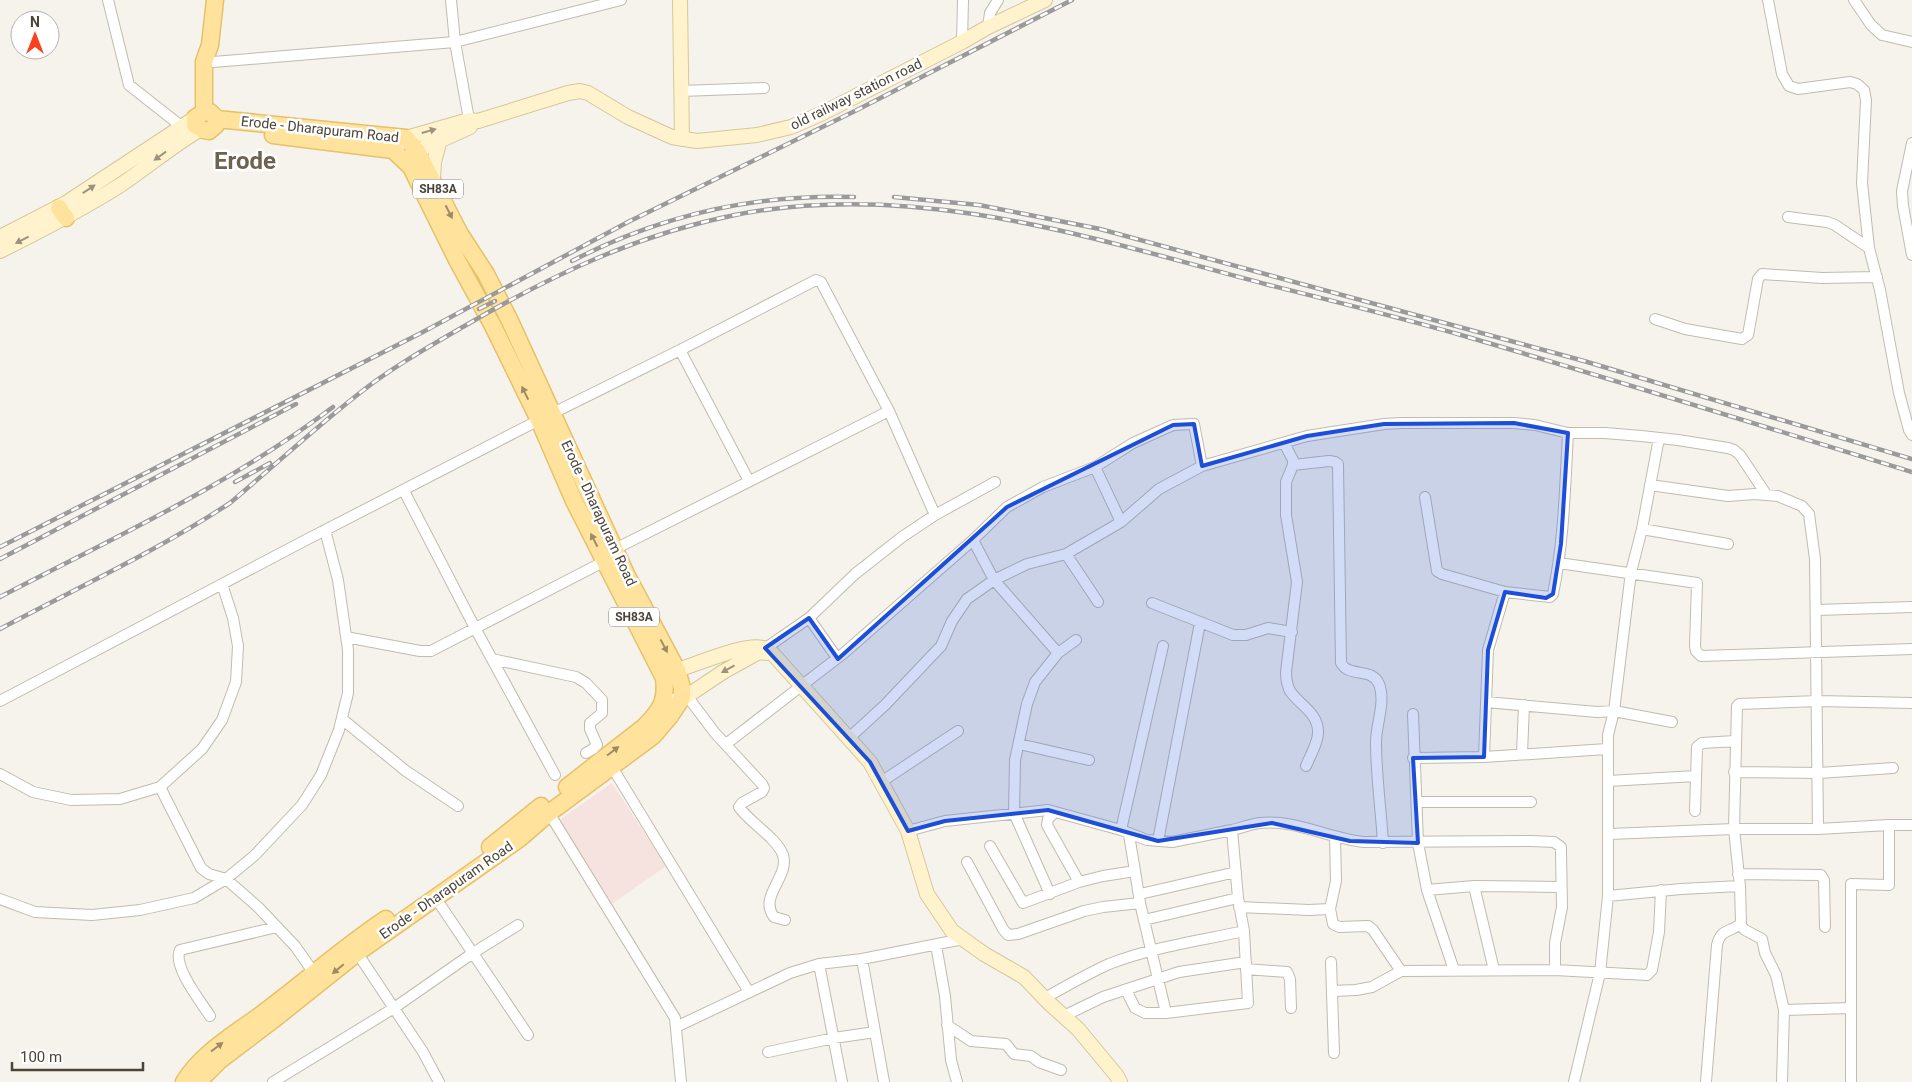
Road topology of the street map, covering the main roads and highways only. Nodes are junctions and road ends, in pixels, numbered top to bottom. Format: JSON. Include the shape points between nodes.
{"nodes":[{"id":1,"x":218,"y":0,"type":"edge"},
{"id":2,"x":210,"y":45,"type":"junction"},
{"id":3,"x":208,"y":120,"type":"junction"},
{"id":4,"x":405,"y":154,"type":"junction"},
{"id":5,"x":546,"y":417,"type":"junction"},
{"id":6,"x":670,"y":674,"type":"junction"},
{"id":7,"x":354,"y":948,"type":"junction"},
{"id":8,"x":184,"y":1082,"type":"edge"},
{"id":9,"x":198,"y":1082,"type":"edge"}],
"edges":[{"from":1,"to":2,"type":"main road"},
{"from":2,"to":3,"type":"main road","via":[[213,62]]},
{"from":2,"to":3,"type":"main road","via":[[204,62]]},
{"from":3,"to":4,"type":"main road","name":"Erode - Dharapuram Road"},
{"from":3,"to":4,"type":"main road","name":"Erode - Dharapuram Road","number":"SH83A","via":[[406,138]]},
{"from":5,"to":4,"type":"main road","name":"Erode - Dharapuram Road","number":"SH83A","one_way":true,"via":[[457,260]]},
{"from":4,"to":5,"type":"main road","name":"Erode - Dharapuram Road","number":"SH83A","one_way":true,"via":[[433,179],[460,234],[486,274],[509,319]]},
{"from":5,"to":6,"type":"main road","name":"Erode - Dharapuram Road","number":"SH83A","via":[[588,493],[610,555],[626,574]]},
{"from":7,"to":6,"type":"main road","name":"Erode - Dharapuram Road","one_way":true,"via":[[644,727],[662,705]]},
{"from":6,"to":7,"type":"main road","name":"Erode - Dharapuram Road","number":"SH83A","via":[[685,697],[652,736],[519,839]]},
{"from":8,"to":7,"type":"main road","name":"Erode - Dharapuram Road","one_way":true,"via":[[211,1051],[314,973]]},
{"from":7,"to":9,"type":"main road","name":"Erode - Dharapuram Road","one_way":true}]}
